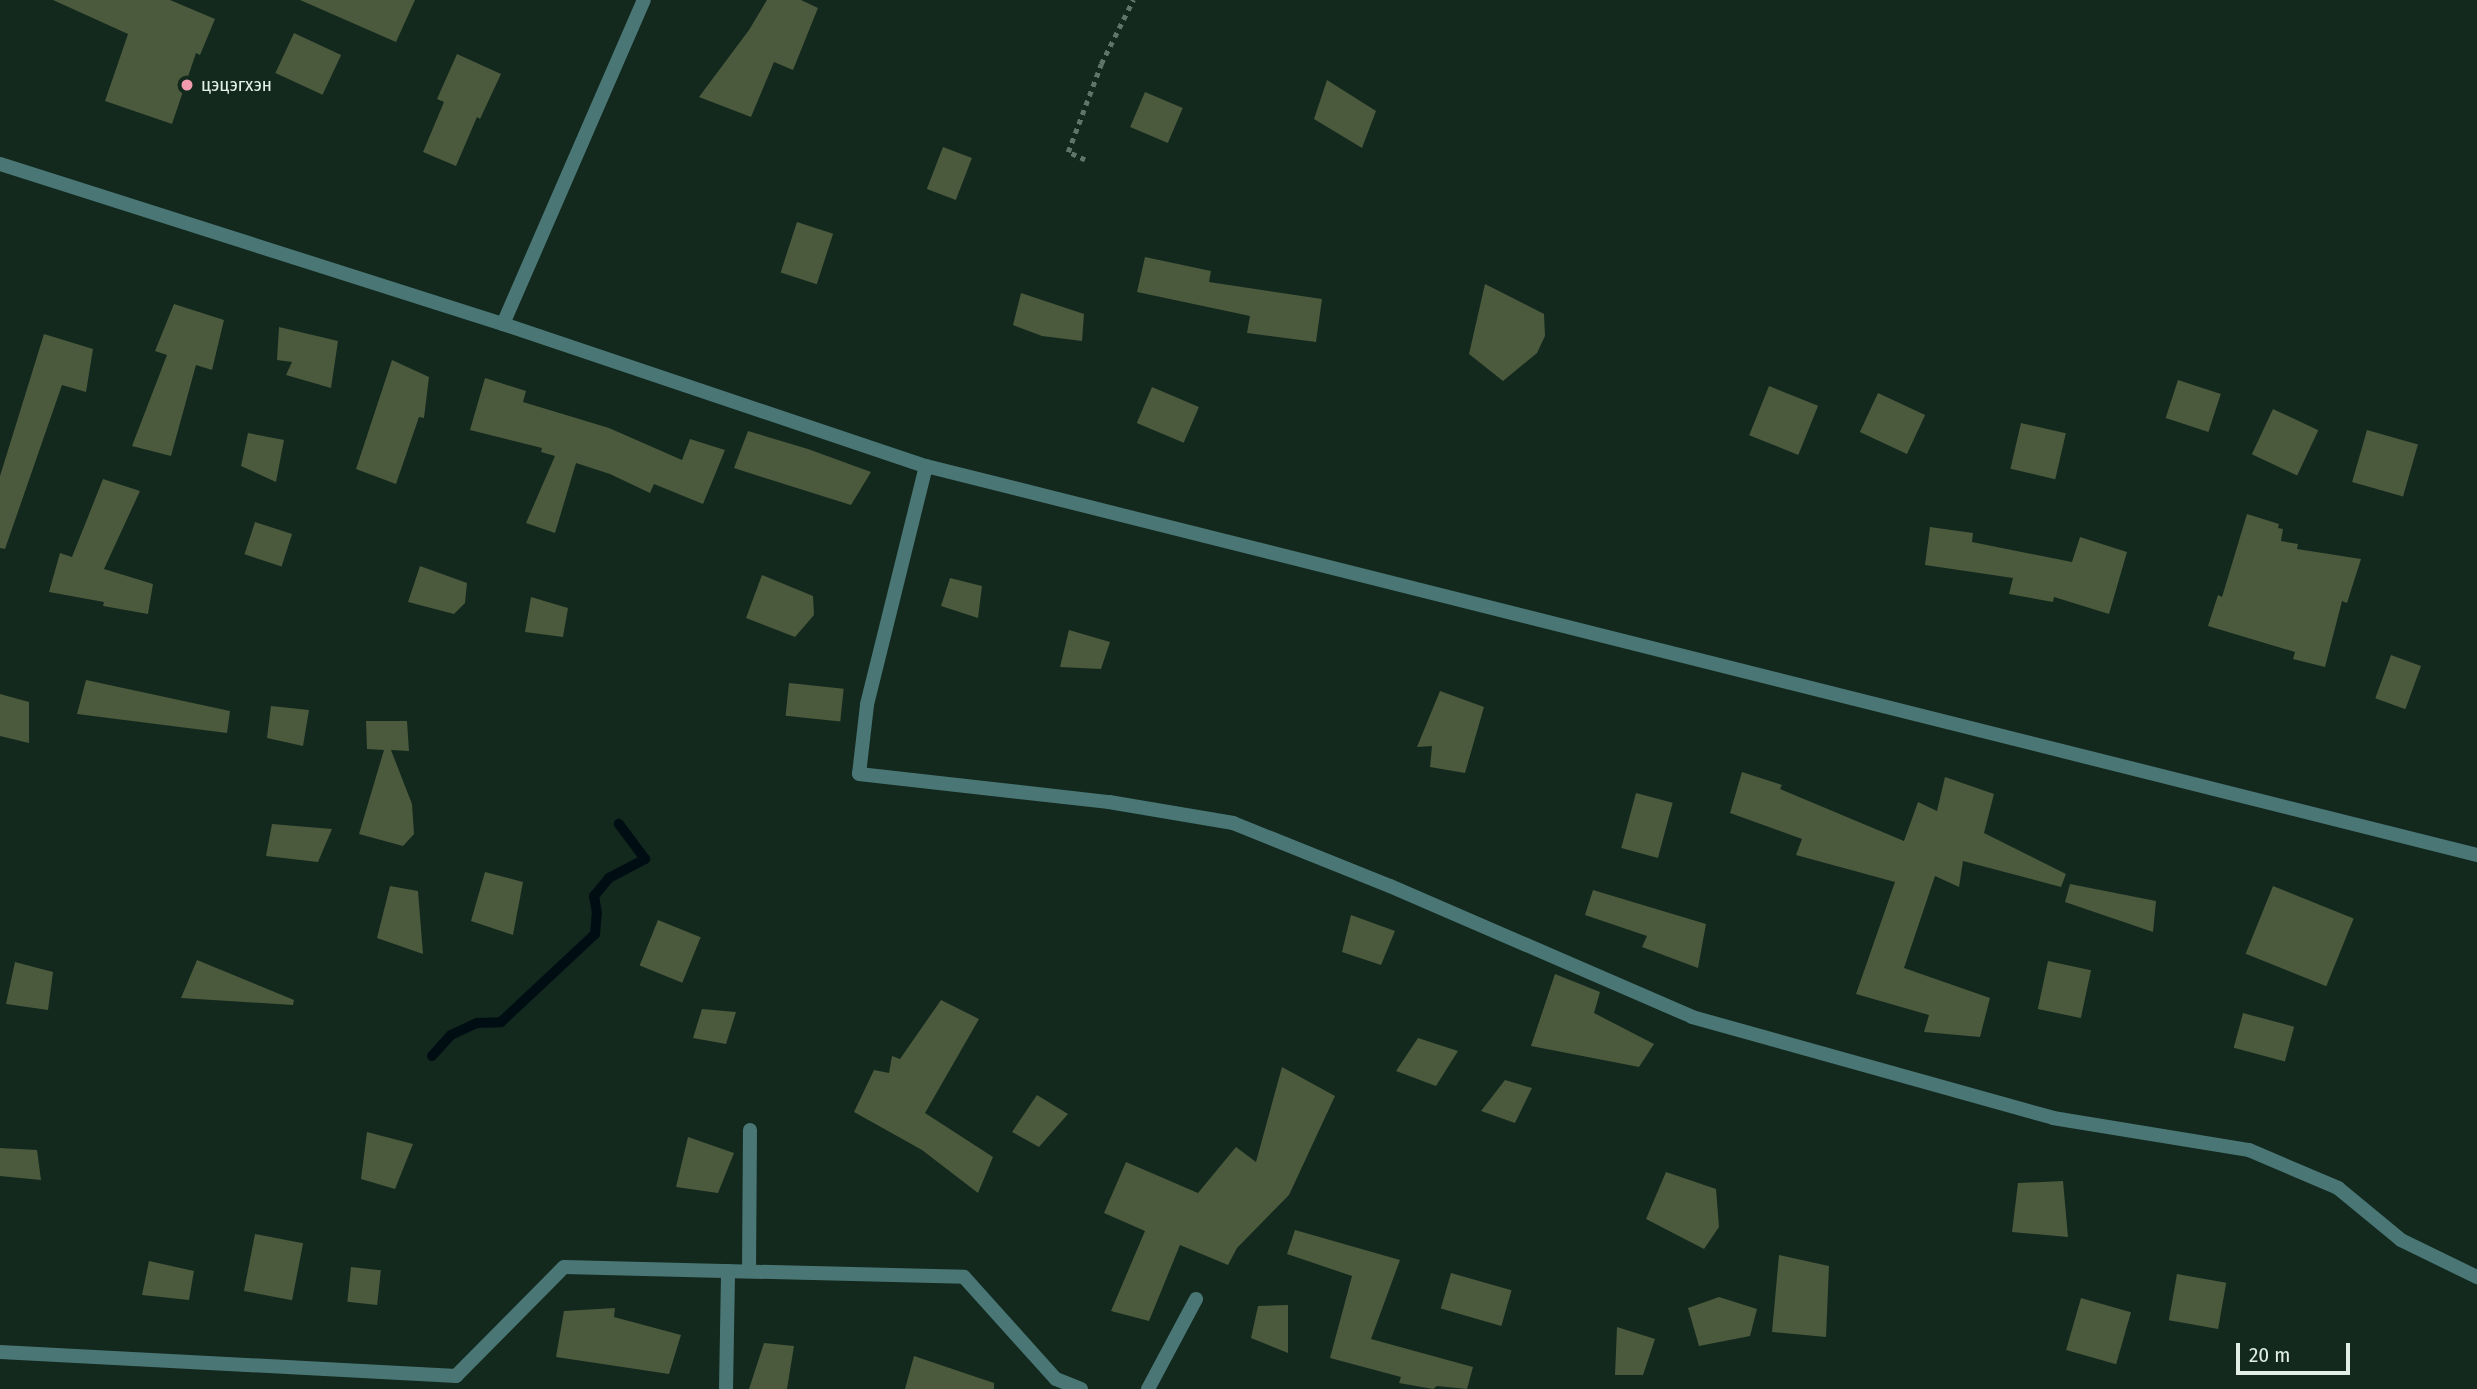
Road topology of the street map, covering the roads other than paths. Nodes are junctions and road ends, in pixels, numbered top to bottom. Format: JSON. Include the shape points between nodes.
{"nodes":[{"id":1,"x":644,"y":0,"type":"edge"},
{"id":2,"x":0,"y":164,"type":"edge"},
{"id":3,"x":503,"y":324,"type":"junction"},
{"id":4,"x":926,"y":466,"type":"junction"},
{"id":5,"x":2477,"y":855,"type":"edge"},
{"id":6,"x":750,"y":1130,"type":"dead end"},
{"id":7,"x":728,"y":1271,"type":"junction"},
{"id":8,"x":749,"y":1271,"type":"junction"},
{"id":9,"x":2477,"y":1277,"type":"edge"},
{"id":10,"x":1196,"y":1299,"type":"dead end"},
{"id":11,"x":0,"y":1352,"type":"edge"},
{"id":12,"x":726,"y":1389,"type":"edge"},
{"id":13,"x":1081,"y":1389,"type":"edge"},
{"id":14,"x":1148,"y":1389,"type":"edge"}],
"edges":[{"from":1,"to":3,"type":"street"},
{"from":2,"to":3,"type":"street"},
{"from":3,"to":4,"type":"street"},
{"from":4,"to":5,"type":"street"},
{"from":4,"to":9,"type":"street","via":[[867,705],[859,774],[1109,802],[1233,823],[1692,1017],[2053,1118],[2249,1150],[2338,1188],[2401,1240]]},
{"from":6,"to":8,"type":"street"},
{"from":7,"to":8,"type":"street"},
{"from":7,"to":11,"type":"street","via":[[564,1267],[456,1376]]},
{"from":7,"to":12,"type":"street"},
{"from":8,"to":13,"type":"street","via":[[964,1277],[1056,1379]]},
{"from":10,"to":14,"type":"street"}]}
